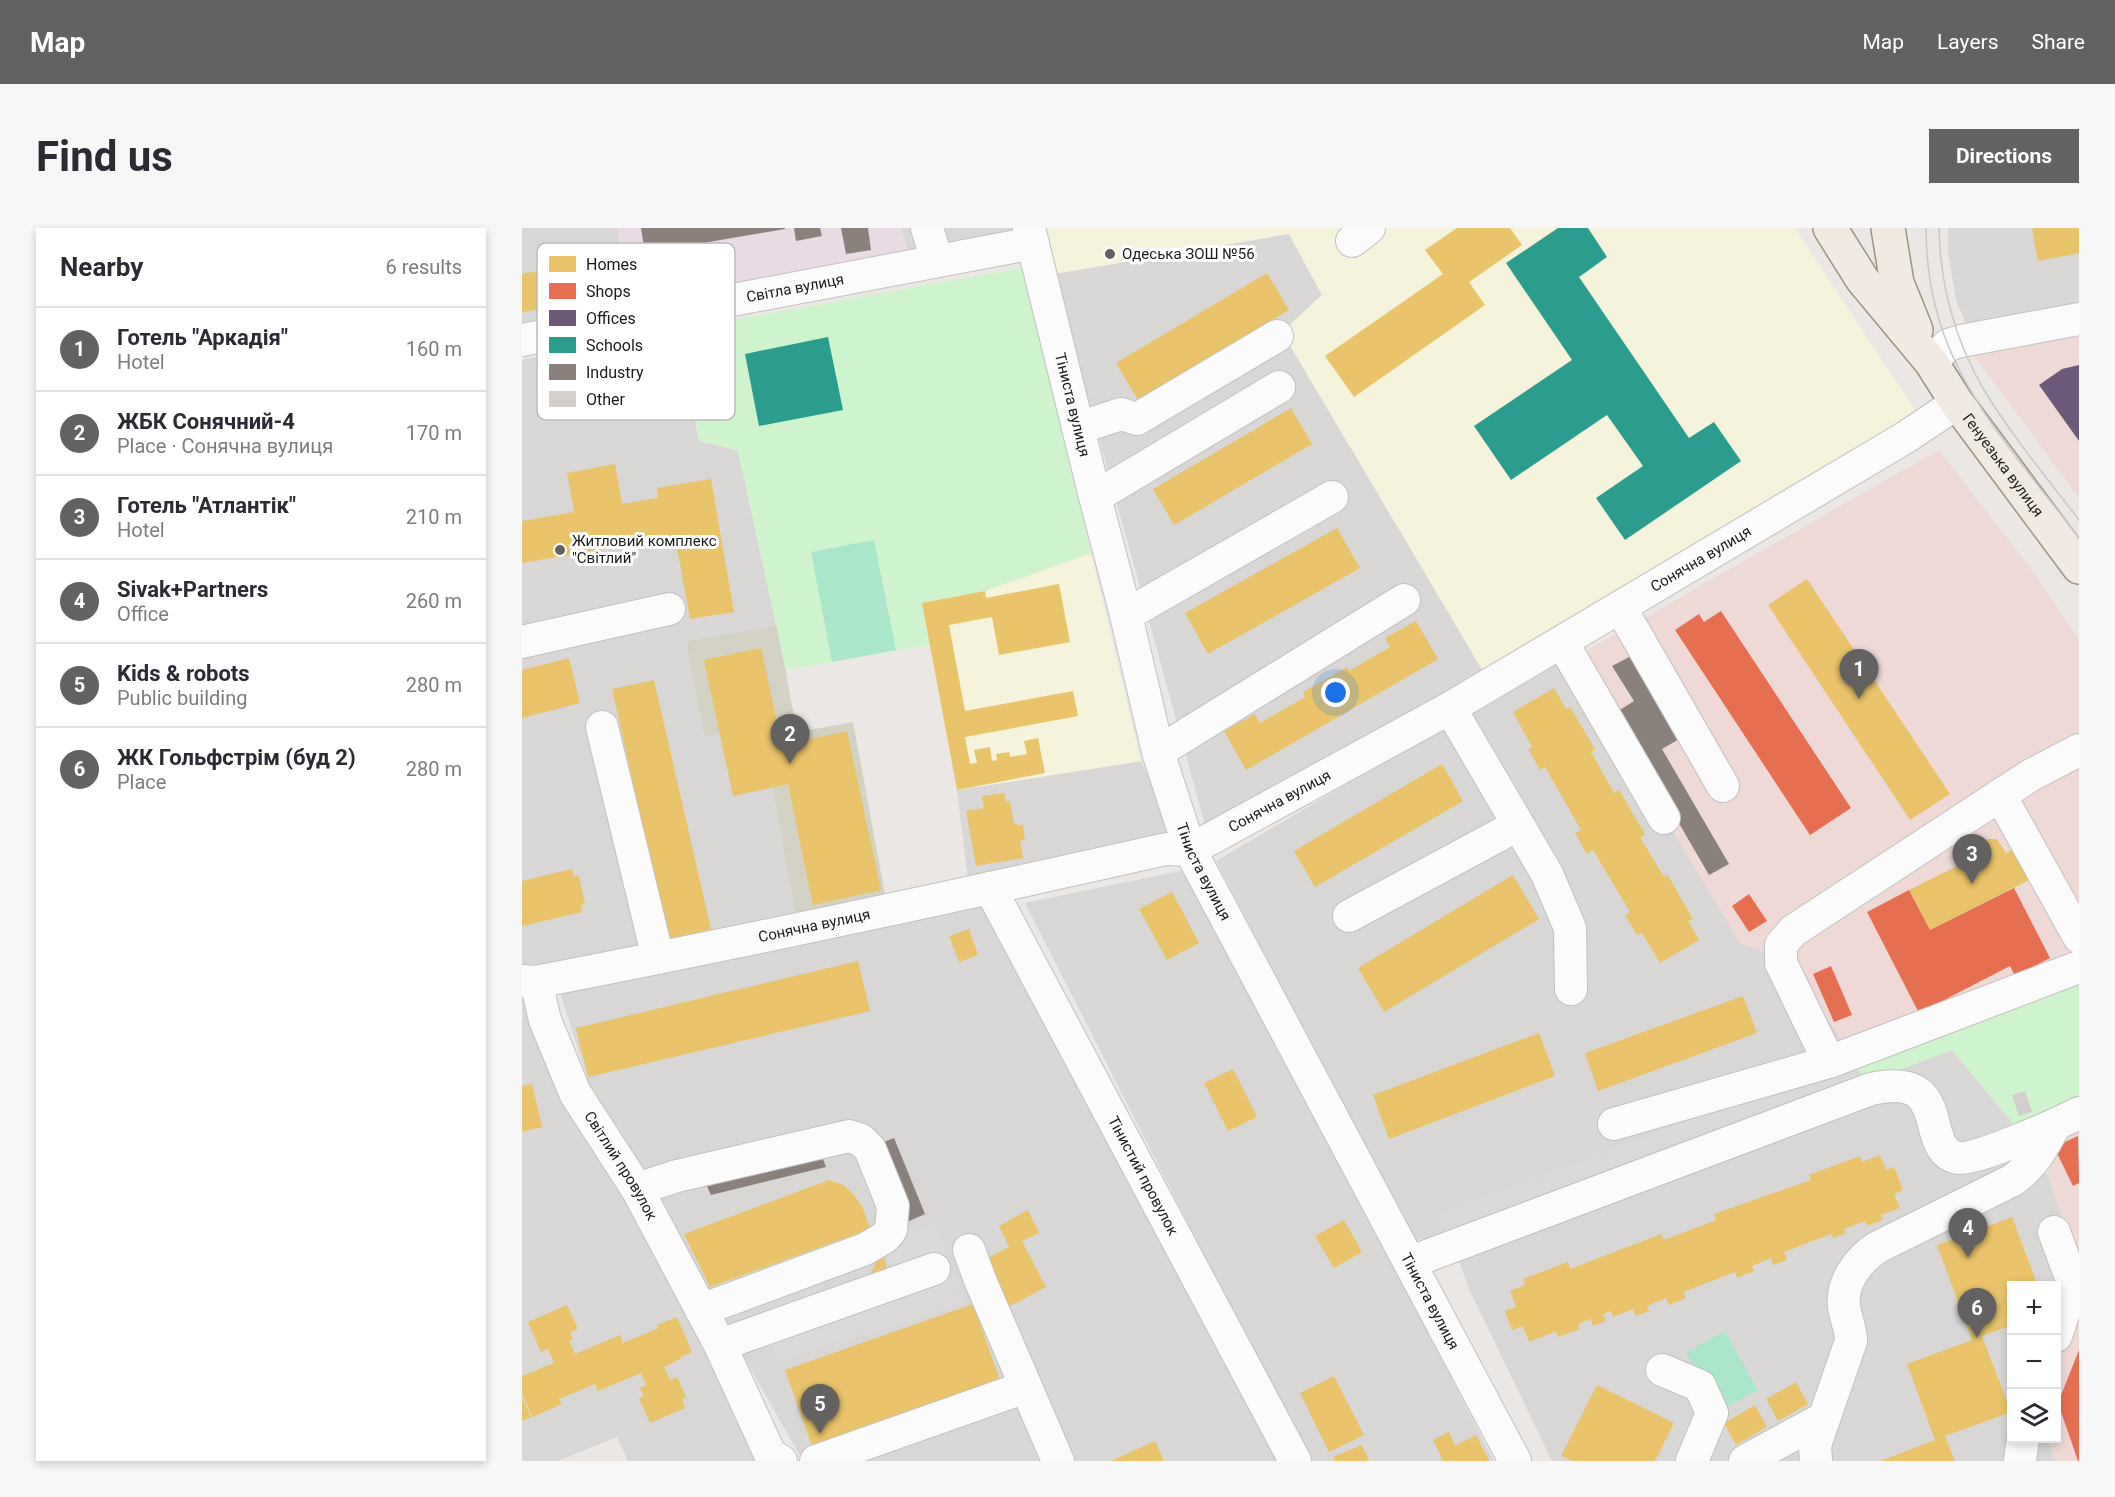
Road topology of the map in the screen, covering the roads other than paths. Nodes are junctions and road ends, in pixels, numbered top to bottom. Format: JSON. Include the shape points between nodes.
{"nodes":[{"id":1,"x":927,"y":228,"type":"edge"},
{"id":2,"x":1830,"y":228,"type":"edge"},
{"id":3,"x":1888,"y":228,"type":"edge"},
{"id":4,"x":1031,"y":236,"type":"edge"},
{"id":5,"x":938,"y":261,"type":"junction"},
{"id":6,"x":735,"y":300,"type":"edge"},
{"id":7,"x":2079,"y":319,"type":"edge"},
{"id":8,"x":1277,"y":336,"type":"dead end"},
{"id":9,"x":537,"y":337,"type":"edge"},
{"id":10,"x":522,"y":340,"type":"edge"},
{"id":11,"x":1931,"y":362,"type":"junction"},
{"id":12,"x":1279,"y":387,"type":"dead end"},
{"id":13,"x":1957,"y":403,"type":"junction"},
{"id":14,"x":1078,"y":428,"type":"junction"},
{"id":15,"x":1095,"y":497,"type":"junction"},
{"id":16,"x":1332,"y":497,"type":"dead end"},
{"id":17,"x":2079,"y":567,"type":"edge"},
{"id":18,"x":1404,"y":600,"type":"dead end"},
{"id":19,"x":1620,"y":607,"type":"junction"},
{"id":20,"x":669,"y":609,"type":"dead end"},
{"id":21,"x":1126,"y":615,"type":"junction"},
{"id":22,"x":522,"y":642,"type":"edge"},
{"id":23,"x":1562,"y":642,"type":"junction"},
{"id":24,"x":1450,"y":708,"type":"junction"},
{"id":25,"x":602,"y":727,"type":"dead end"},
{"id":26,"x":2079,"y":750,"type":"edge"},
{"id":27,"x":1158,"y":752,"type":"junction"},
{"id":28,"x":1723,"y":786,"type":"dead end"},
{"id":29,"x":2000,"y":795,"type":"junction"},
{"id":30,"x":1664,"y":818,"type":"dead end"},
{"id":31,"x":1518,"y":825,"type":"junction"},
{"id":32,"x":1190,"y":850,"type":"junction"},
{"id":33,"x":990,"y":888,"type":"junction"},
{"id":34,"x":1348,"y":916,"type":"dead end"},
{"id":35,"x":2079,"y":937,"type":"edge"},
{"id":36,"x":658,"y":958,"type":"junction"},
{"id":37,"x":2079,"y":967,"type":"edge"},
{"id":38,"x":529,"y":981,"type":"edge"},
{"id":39,"x":1571,"y":989,"type":"dead end"},
{"id":40,"x":1829,"y":1062,"type":"junction"},
{"id":41,"x":2067,"y":1119,"type":"edge"},
{"id":42,"x":1614,"y":1124,"type":"dead end"},
{"id":43,"x":637,"y":1189,"type":"junction"},
{"id":44,"x":2054,"y":1232,"type":"dead end"},
{"id":45,"x":969,"y":1250,"type":"dead end"},
{"id":46,"x":1411,"y":1262,"type":"junction"},
{"id":47,"x":934,"y":1269,"type":"dead end"},
{"id":48,"x":701,"y":1310,"type":"junction"},
{"id":49,"x":2056,"y":1335,"type":"edge"},
{"id":50,"x":720,"y":1345,"type":"junction"},
{"id":51,"x":1662,"y":1370,"type":"dead end"},
{"id":52,"x":1026,"y":1388,"type":"junction"},
{"id":53,"x":1824,"y":1418,"type":"junction"},
{"id":54,"x":2022,"y":1443,"type":"edge"},
{"id":55,"x":780,"y":1461,"type":"edge"},
{"id":56,"x":816,"y":1461,"type":"edge"},
{"id":57,"x":1058,"y":1461,"type":"edge"},
{"id":58,"x":1296,"y":1461,"type":"edge"},
{"id":59,"x":1515,"y":1461,"type":"edge"},
{"id":60,"x":1692,"y":1461,"type":"edge"},
{"id":61,"x":1745,"y":1461,"type":"edge"},
{"id":62,"x":1816,"y":1461,"type":"edge"},
{"id":63,"x":2020,"y":1461,"type":"edge"}],
"edges":[{"from":1,"to":5,"type":"street"},
{"from":2,"to":11,"type":"main road","name":"Генуезька вулиця","via":[[1862,279]]},
{"from":3,"to":11,"type":"main road","name":"Генуезька вулиця","via":[[1897,283]]},
{"from":4,"to":5,"type":"street","name":"Світла вулиця"},
{"from":4,"to":14,"type":"street","name":"Тіниста вулиця"},
{"from":5,"to":6,"type":"street","name":"Світла вулиця"},
{"from":7,"to":11,"type":"street","via":[[1948,345]]},
{"from":8,"to":14,"type":"street","via":[[1137,419],[1121,414]]},
{"from":9,"to":10,"type":"street","name":"Світла вулиця"},
{"from":11,"to":13,"type":"main road","name":"Генуезька вулиця"},
{"from":12,"to":15,"type":"street"},
{"from":13,"to":17,"type":"main road","name":"Генуезька вулиця"},
{"from":13,"to":19,"type":"street","name":"Сонячна вулиця"},
{"from":14,"to":15,"type":"street","name":"Тіниста вулиця"},
{"from":15,"to":21,"type":"street","name":"Тіниста вулиця"},
{"from":16,"to":21,"type":"street"},
{"from":18,"to":27,"type":"street"},
{"from":19,"to":23,"type":"street","name":"Сонячна вулиця"},
{"from":19,"to":28,"type":"street"},
{"from":20,"to":22,"type":"street"},
{"from":21,"to":27,"type":"street","name":"Тіниста вулиця"},
{"from":23,"to":24,"type":"street","name":"Сонячна вулиця"},
{"from":23,"to":30,"type":"street"},
{"from":24,"to":31,"type":"street"},
{"from":24,"to":32,"type":"street","name":"Сонячна вулиця"},
{"from":25,"to":36,"type":"street"},
{"from":26,"to":29,"type":"street"},
{"from":27,"to":32,"type":"street","name":"Тіниста вулиця"},
{"from":29,"to":35,"type":"street"},
{"from":29,"to":40,"type":"street","via":[[1793,932],[1781,945],[1781,963]]},
{"from":31,"to":34,"type":"street"},
{"from":31,"to":39,"type":"street","via":[[1547,874],[1570,927]]},
{"from":32,"to":33,"type":"street","name":"Сонячна вулиця","via":[[1166,849]]},
{"from":32,"to":46,"type":"street","name":"Тіниста вулиця"},
{"from":33,"to":36,"type":"street","name":"Сонячна вулиця"},
{"from":33,"to":58,"type":"street","name":"Тінистий провулок"},
{"from":36,"to":38,"type":"street","name":"Сонячна вулиця"},
{"from":37,"to":40,"type":"street"},
{"from":38,"to":43,"type":"street","name":"Світлий провулок","via":[[575,1093]]},
{"from":40,"to":42,"type":"street"},
{"from":41,"to":46,"type":"street","via":[[1982,1154],[1959,1158],[1948,1154],[1942,1146],[1925,1100],[1918,1092],[1890,1085],[1871,1089]]},
{"from":41,"to":53,"type":"street","via":[[2028,1169],[2013,1180],[1863,1256],[1848,1282],[1844,1306],[1851,1341]]},
{"from":43,"to":48,"type":"street","name":"Світлий провулок"},
{"from":43,"to":48,"type":"street","via":[[849,1136],[870,1149],[893,1206],[891,1230],[884,1238],[865,1249]]},
{"from":44,"to":49,"type":"street","via":[[2072,1280]]},
{"from":45,"to":52,"type":"street"},
{"from":46,"to":59,"type":"street","name":"Тіниста вулиця"},
{"from":47,"to":50,"type":"street"},
{"from":48,"to":50,"type":"street","name":"Світлий провулок"},
{"from":50,"to":55,"type":"street","name":"Світлий провулок","via":[[770,1454]]},
{"from":51,"to":60,"type":"street","via":[[1700,1386],[1712,1413]]},
{"from":52,"to":56,"type":"street"},
{"from":52,"to":57,"type":"street"},
{"from":53,"to":61,"type":"street"},
{"from":53,"to":62,"type":"street","via":[[1815,1444]]},
{"from":54,"to":63,"type":"street"}]}
